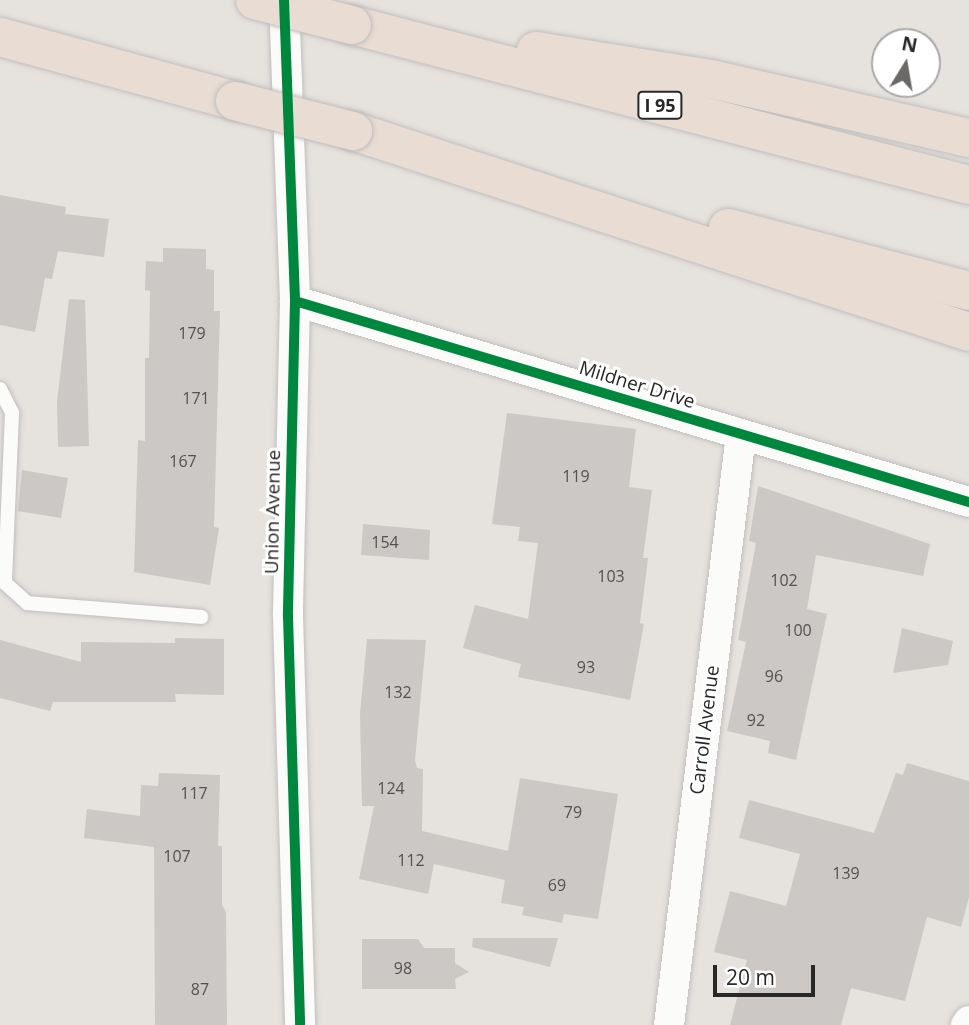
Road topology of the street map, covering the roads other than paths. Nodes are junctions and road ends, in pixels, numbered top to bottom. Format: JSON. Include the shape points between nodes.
{"nodes":[{"id":1,"x":255,"y":0,"type":"edge"},
{"id":2,"x":284,"y":0,"type":"edge"},
{"id":3,"x":352,"y":25,"type":"junction"},
{"id":4,"x":0,"y":37,"type":"edge"},
{"id":5,"x":353,"y":131,"type":"junction"},
{"id":6,"x":969,"y":138,"type":"edge"},
{"id":7,"x":969,"y":185,"type":"edge"},
{"id":8,"x":969,"y":291,"type":"edge"},
{"id":9,"x":295,"y":301,"type":"junction"},
{"id":10,"x":969,"y":332,"type":"edge"},
{"id":11,"x":0,"y":389,"type":"edge"},
{"id":12,"x":741,"y":434,"type":"junction"},
{"id":13,"x":969,"y":502,"type":"edge"},
{"id":14,"x":201,"y":617,"type":"dead end"},
{"id":15,"x":969,"y":1021,"type":"edge"},
{"id":16,"x":300,"y":1025,"type":"edge"},
{"id":17,"x":669,"y":1025,"type":"edge"},
{"id":18,"x":966,"y":1025,"type":"edge"}],
"edges":[{"from":1,"to":3,"type":"highway","number":"I 95","bridge":true},
{"from":2,"to":9,"type":"street","name":"Union Avenue"},
{"from":3,"to":6,"type":"highway","via":[[661,69]]},
{"from":3,"to":7,"type":"highway","number":"I 95"},
{"from":4,"to":5,"type":"highway","bridge":true},
{"from":5,"to":8,"type":"highway"},
{"from":5,"to":10,"type":"highway"},
{"from":9,"to":12,"type":"street","name":"Mildner Drive"},
{"from":9,"to":16,"type":"street","name":"Union Avenue","via":[[288,616]]},
{"from":11,"to":14,"type":"lane","via":[[12,413],[5,583],[27,603]]},
{"from":12,"to":13,"type":"street","name":"Mildner Drive"},
{"from":12,"to":17,"type":"street","name":"Carroll Avenue"},
{"from":15,"to":18,"type":"street"}]}
